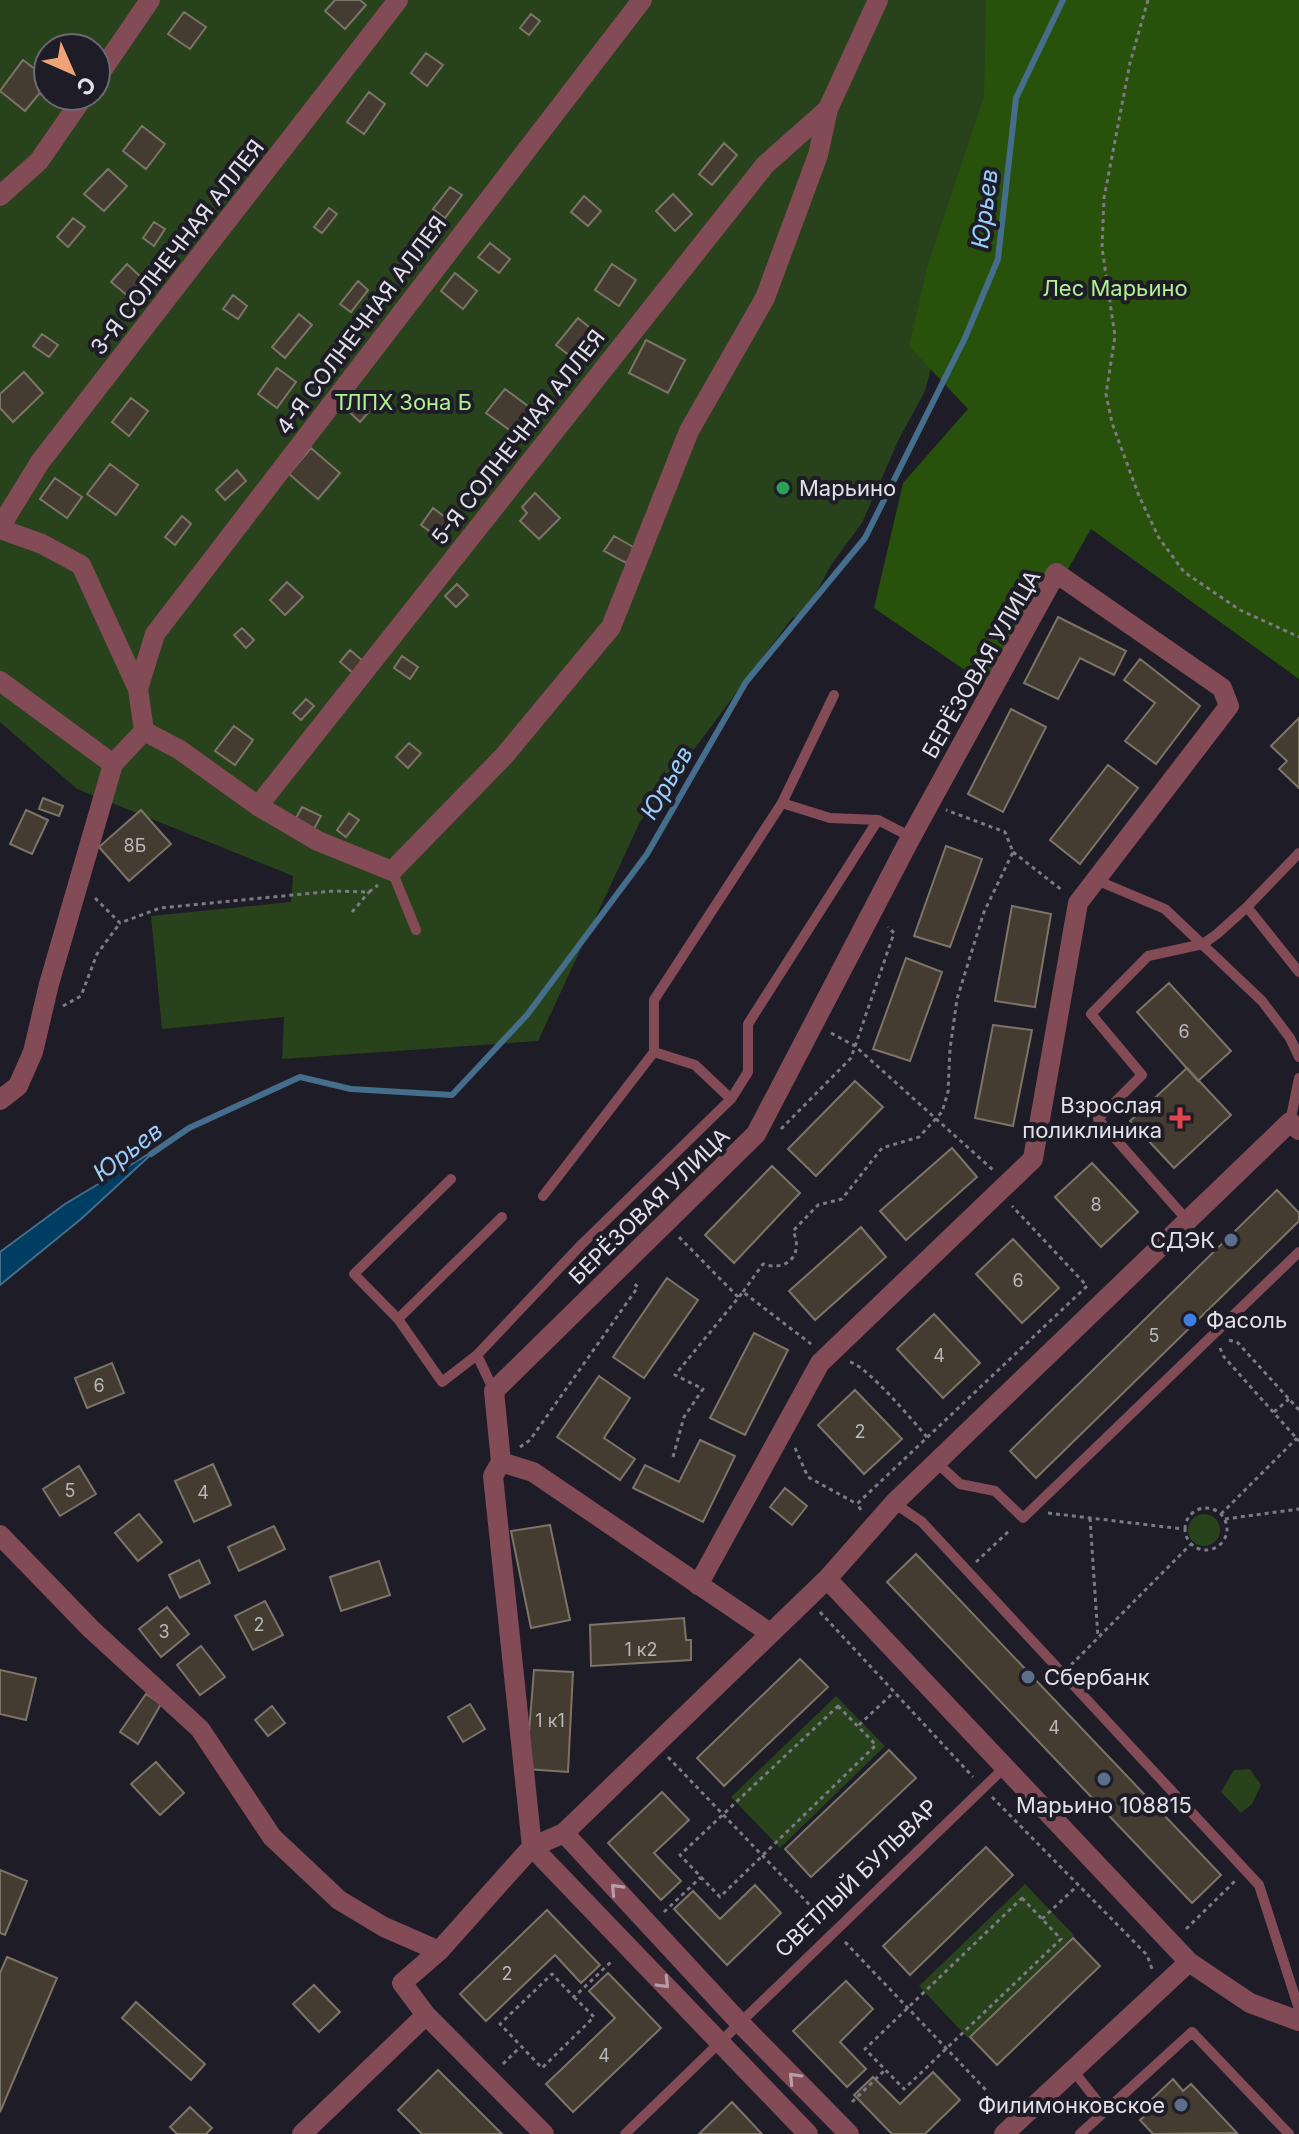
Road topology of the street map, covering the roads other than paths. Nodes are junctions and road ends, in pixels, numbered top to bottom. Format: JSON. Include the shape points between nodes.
{"nodes":[{"id":1,"x":150,"y":0,"type":"edge"},
{"id":2,"x":398,"y":0,"type":"edge"},
{"id":3,"x":642,"y":0,"type":"edge"},
{"id":4,"x":878,"y":0,"type":"edge"},
{"id":5,"x":112,"y":56,"type":"edge"},
{"id":6,"x":828,"y":109,"type":"junction"},
{"id":7,"x":73,"y":112,"type":"edge"},
{"id":8,"x":0,"y":196,"type":"edge"},
{"id":9,"x":0,"y":528,"type":"edge"},
{"id":10,"x":0,"y":681,"type":"edge"},
{"id":11,"x":138,"y":689,"type":"junction"},
{"id":12,"x":834,"y":695,"type":"dead end"},
{"id":13,"x":144,"y":731,"type":"junction"},
{"id":14,"x":113,"y":764,"type":"junction"},
{"id":15,"x":782,"y":803,"type":"junction"},
{"id":16,"x":258,"y":806,"type":"junction"},
{"id":17,"x":878,"y":820,"type":"junction"},
{"id":18,"x":911,"y":837,"type":"junction"},
{"id":19,"x":1299,"y":853,"type":"edge"},
{"id":20,"x":392,"y":871,"type":"junction"},
{"id":21,"x":1094,"y":879,"type":"junction"},
{"id":22,"x":1247,"y":907,"type":"junction"},
{"id":23,"x":416,"y":930,"type":"dead end"},
{"id":24,"x":1203,"y":944,"type":"junction"},
{"id":25,"x":1299,"y":972,"type":"edge"},
{"id":26,"x":654,"y":1052,"type":"junction"},
{"id":27,"x":1299,"y":1057,"type":"edge"},
{"id":28,"x":1299,"y":1078,"type":"edge"},
{"id":29,"x":731,"y":1099,"type":"junction"},
{"id":30,"x":0,"y":1100,"type":"edge"},
{"id":31,"x":1296,"y":1122,"type":"edge"},
{"id":32,"x":451,"y":1179,"type":"dead end"},
{"id":33,"x":543,"y":1196,"type":"dead end"},
{"id":34,"x":502,"y":1217,"type":"dead end"},
{"id":35,"x":1187,"y":1220,"type":"junction"},
{"id":36,"x":1299,"y":1252,"type":"edge"},
{"id":37,"x":398,"y":1319,"type":"junction"},
{"id":38,"x":477,"y":1355,"type":"junction"},
{"id":39,"x":494,"y":1391,"type":"junction"},
{"id":40,"x":501,"y":1462,"type":"junction"},
{"id":41,"x":936,"y":1462,"type":"junction"},
{"id":42,"x":894,"y":1503,"type":"junction"},
{"id":43,"x":0,"y":1535,"type":"edge"},
{"id":44,"x":827,"y":1579,"type":"junction"},
{"id":45,"x":698,"y":1585,"type":"junction"},
{"id":46,"x":770,"y":1633,"type":"junction"},
{"id":47,"x":1005,"y":1767,"type":"junction"},
{"id":48,"x":564,"y":1833,"type":"junction"},
{"id":49,"x":532,"y":1847,"type":"junction"},
{"id":50,"x":439,"y":1951,"type":"junction"},
{"id":51,"x":1189,"y":1962,"type":"junction"},
{"id":52,"x":1299,"y":2009,"type":"edge"},
{"id":53,"x":426,"y":2015,"type":"junction"},
{"id":54,"x":1299,"y":2021,"type":"edge"},
{"id":55,"x":740,"y":2023,"type":"junction"},
{"id":56,"x":721,"y":2042,"type":"junction"},
{"id":57,"x":1072,"y":2069,"type":"junction"},
{"id":58,"x":1105,"y":2111,"type":"junction"},
{"id":59,"x":302,"y":2134,"type":"edge"},
{"id":60,"x":544,"y":2134,"type":"edge"},
{"id":61,"x":625,"y":2134,"type":"edge"},
{"id":62,"x":808,"y":2134,"type":"edge"},
{"id":63,"x":849,"y":2134,"type":"edge"},
{"id":64,"x":1004,"y":2134,"type":"edge"},
{"id":65,"x":1080,"y":2134,"type":"edge"},
{"id":66,"x":1289,"y":2134,"type":"edge"}],
"edges":[{"from":1,"to":5,"type":"street"},
{"from":2,"to":9,"type":"street","name":"3-Я СОЛНЕЧНАЯ АЛЛЕЯ","via":[[40,462]]},
{"from":3,"to":11,"type":"street","name":"4-Я СОЛНЕЧНАЯ АЛЛЕЯ","via":[[155,634]]},
{"from":4,"to":6,"type":"street"},
{"from":6,"to":16,"type":"street","name":"5-Я СОЛНЕЧНАЯ АЛЛЕЯ","via":[[765,165]]},
{"from":6,"to":20,"type":"street","via":[[818,155],[765,298],[689,431],[611,627],[504,756]]},
{"from":7,"to":8,"type":"street","via":[[39,161]]},
{"from":9,"to":11,"type":"street","via":[[81,565]]},
{"from":10,"to":14,"type":"street"},
{"from":11,"to":13,"type":"street"},
{"from":12,"to":15,"type":"lane"},
{"from":13,"to":14,"type":"street"},
{"from":13,"to":16,"type":"street"},
{"from":14,"to":30,"type":"street","via":[[33,1052],[18,1086]]},
{"from":15,"to":17,"type":"lane","via":[[830,818]]},
{"from":15,"to":26,"type":"lane","via":[[654,1000]]},
{"from":16,"to":20,"type":"street","via":[[318,841]]},
{"from":17,"to":18,"type":"lane"},
{"from":17,"to":29,"type":"lane","via":[[748,1024],[748,1072]]},
{"from":18,"to":21,"type":"street","name":"БЕРЁЗОВАЯ УЛИЦА","via":[[1056,573],[1222,688],[1229,706]]},
{"from":18,"to":39,"type":"street","name":"БЕРЁЗОВАЯ УЛИЦА","via":[[756,1134]]},
{"from":19,"to":22,"type":"lane"},
{"from":20,"to":23,"type":"lane"},
{"from":21,"to":24,"type":"lane","via":[[1165,909]]},
{"from":21,"to":45,"type":"street","name":"БЕРЁЗОВАЯ УЛИЦА","via":[[1078,903],[1033,1159],[820,1363]]},
{"from":22,"to":24,"type":"lane"},
{"from":22,"to":25,"type":"lane"},
{"from":24,"to":27,"type":"lane","via":[[1262,1001]]},
{"from":24,"to":35,"type":"lane","via":[[1148,956],[1091,1014],[1142,1075],[1098,1119]]},
{"from":26,"to":29,"type":"lane","via":[[695,1065]]},
{"from":26,"to":33,"type":"lane"},
{"from":28,"to":31,"type":"lane"},
{"from":29,"to":38,"type":"lane"},
{"from":31,"to":35,"type":"street"},
{"from":32,"to":37,"type":"lane","via":[[354,1274]]},
{"from":34,"to":37,"type":"lane"},
{"from":35,"to":41,"type":"street"},
{"from":36,"to":41,"type":"lane","via":[[1026,1514],[995,1491],[960,1484]]},
{"from":37,"to":38,"type":"lane","via":[[442,1382]]},
{"from":38,"to":39,"type":"lane"},
{"from":39,"to":40,"type":"street"},
{"from":40,"to":45,"type":"street","via":[[533,1472]]},
{"from":40,"to":49,"type":"street","via":[[493,1476]]},
{"from":41,"to":42,"type":"street"},
{"from":42,"to":44,"type":"street"},
{"from":42,"to":52,"type":"lane","via":[[922,1522],[1259,1885]]},
{"from":43,"to":50,"type":"street","via":[[91,1629],[200,1729],[272,1837],[339,1900]]},
{"from":44,"to":46,"type":"street"},
{"from":44,"to":47,"type":"street"},
{"from":45,"to":46,"type":"street"},
{"from":46,"to":48,"type":"street"},
{"from":47,"to":51,"type":"street"},
{"from":47,"to":55,"type":"lane","name":"СВЕТЛЫЙ БУЛЬВАР"},
{"from":48,"to":49,"type":"street"},
{"from":55,"to":48,"type":"street","one_way":true},
{"from":49,"to":50,"type":"street"},
{"from":49,"to":56,"type":"street","one_way":true},
{"from":50,"to":53,"type":"street","via":[[402,1983]]},
{"from":51,"to":54,"type":"street","via":[[1250,2003]]},
{"from":51,"to":57,"type":"street"},
{"from":53,"to":59,"type":"street"},
{"from":53,"to":60,"type":"street"},
{"from":55,"to":56,"type":"lane","name":"СВЕТЛЫЙ БУЛЬВАР"},
{"from":63,"to":55,"type":"street","one_way":true},
{"from":56,"to":61,"type":"lane","name":"СВЕТЛЫЙ БУЛЬВАР"},
{"from":56,"to":62,"type":"street"},
{"from":57,"to":58,"type":"lane"},
{"from":57,"to":64,"type":"street"},
{"from":58,"to":65,"type":"lane"},
{"from":58,"to":66,"type":"lane","via":[[1192,2032]]}]}
